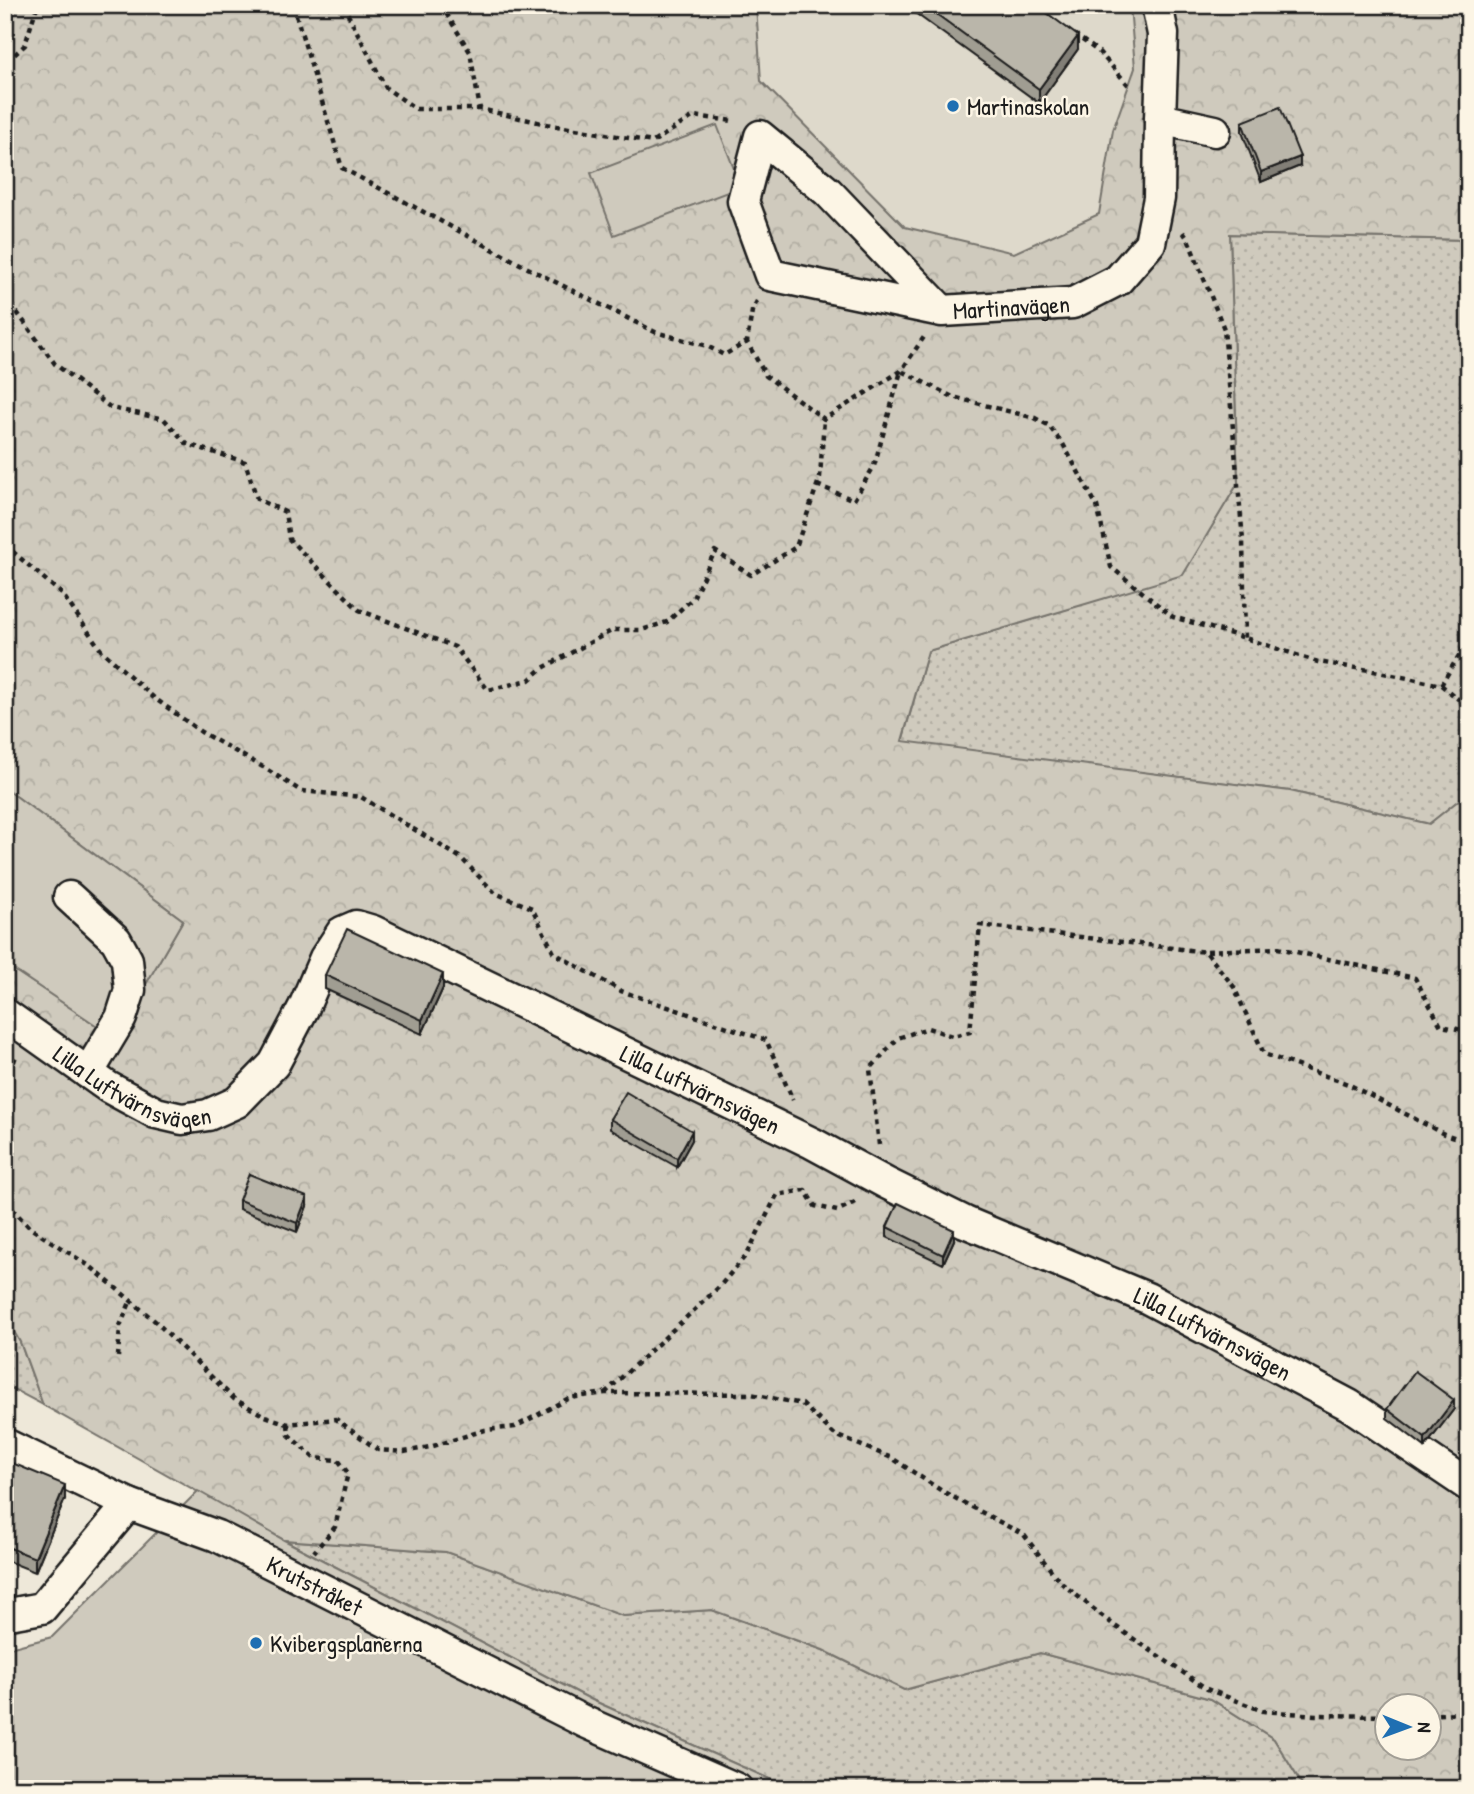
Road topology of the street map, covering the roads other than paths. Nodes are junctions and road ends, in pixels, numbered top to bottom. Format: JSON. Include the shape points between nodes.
{"nodes":[{"id":1,"x":1157,"y":5,"type":"edge"},
{"id":2,"x":1160,"y":119,"type":"junction"},
{"id":3,"x":1215,"y":131,"type":"dead end"},
{"id":4,"x":942,"y":312,"type":"junction"},
{"id":5,"x":69,"y":897,"type":"dead end"},
{"id":6,"x":5,"y":1014,"type":"edge"},
{"id":7,"x":98,"y":1080,"type":"junction"},
{"id":8,"x":5,"y":1444,"type":"edge"},
{"id":9,"x":1469,"y":1486,"type":"edge"},
{"id":10,"x":130,"y":1504,"type":"junction"},
{"id":11,"x":5,"y":1613,"type":"edge"},
{"id":12,"x":737,"y":1789,"type":"edge"}],
"edges":[{"from":1,"to":2,"type":"street","name":"Martinavägen","via":[[1163,34]]},
{"from":2,"to":3,"type":"street"},
{"from":2,"to":4,"type":"street","name":"Martinavägen","via":[[1159,198],[1150,243],[1118,281],[1073,303]]},
{"from":4,"to":4,"type":"street","name":"Martinavägen","via":[[770,275],[743,201],[760,136],[828,192]]},
{"from":5,"to":7,"type":"street","via":[[116,940],[127,960],[130,990]]},
{"from":6,"to":7,"type":"street","name":"Lilla Luftvärnsvägen"},
{"from":7,"to":9,"type":"street","name":"Lilla Luftvärnsvägen","via":[[156,1114],[182,1119],[208,1115],[237,1102],[274,1064],[342,932],[356,926],[373,931],[965,1222],[1147,1298],[1349,1405]]},
{"from":8,"to":10,"type":"street","name":"Krutstråket"},
{"from":10,"to":11,"type":"street","via":[[42,1608]]},
{"from":10,"to":12,"type":"street","name":"Krutstråket","via":[[216,1536],[585,1722]]}]}
